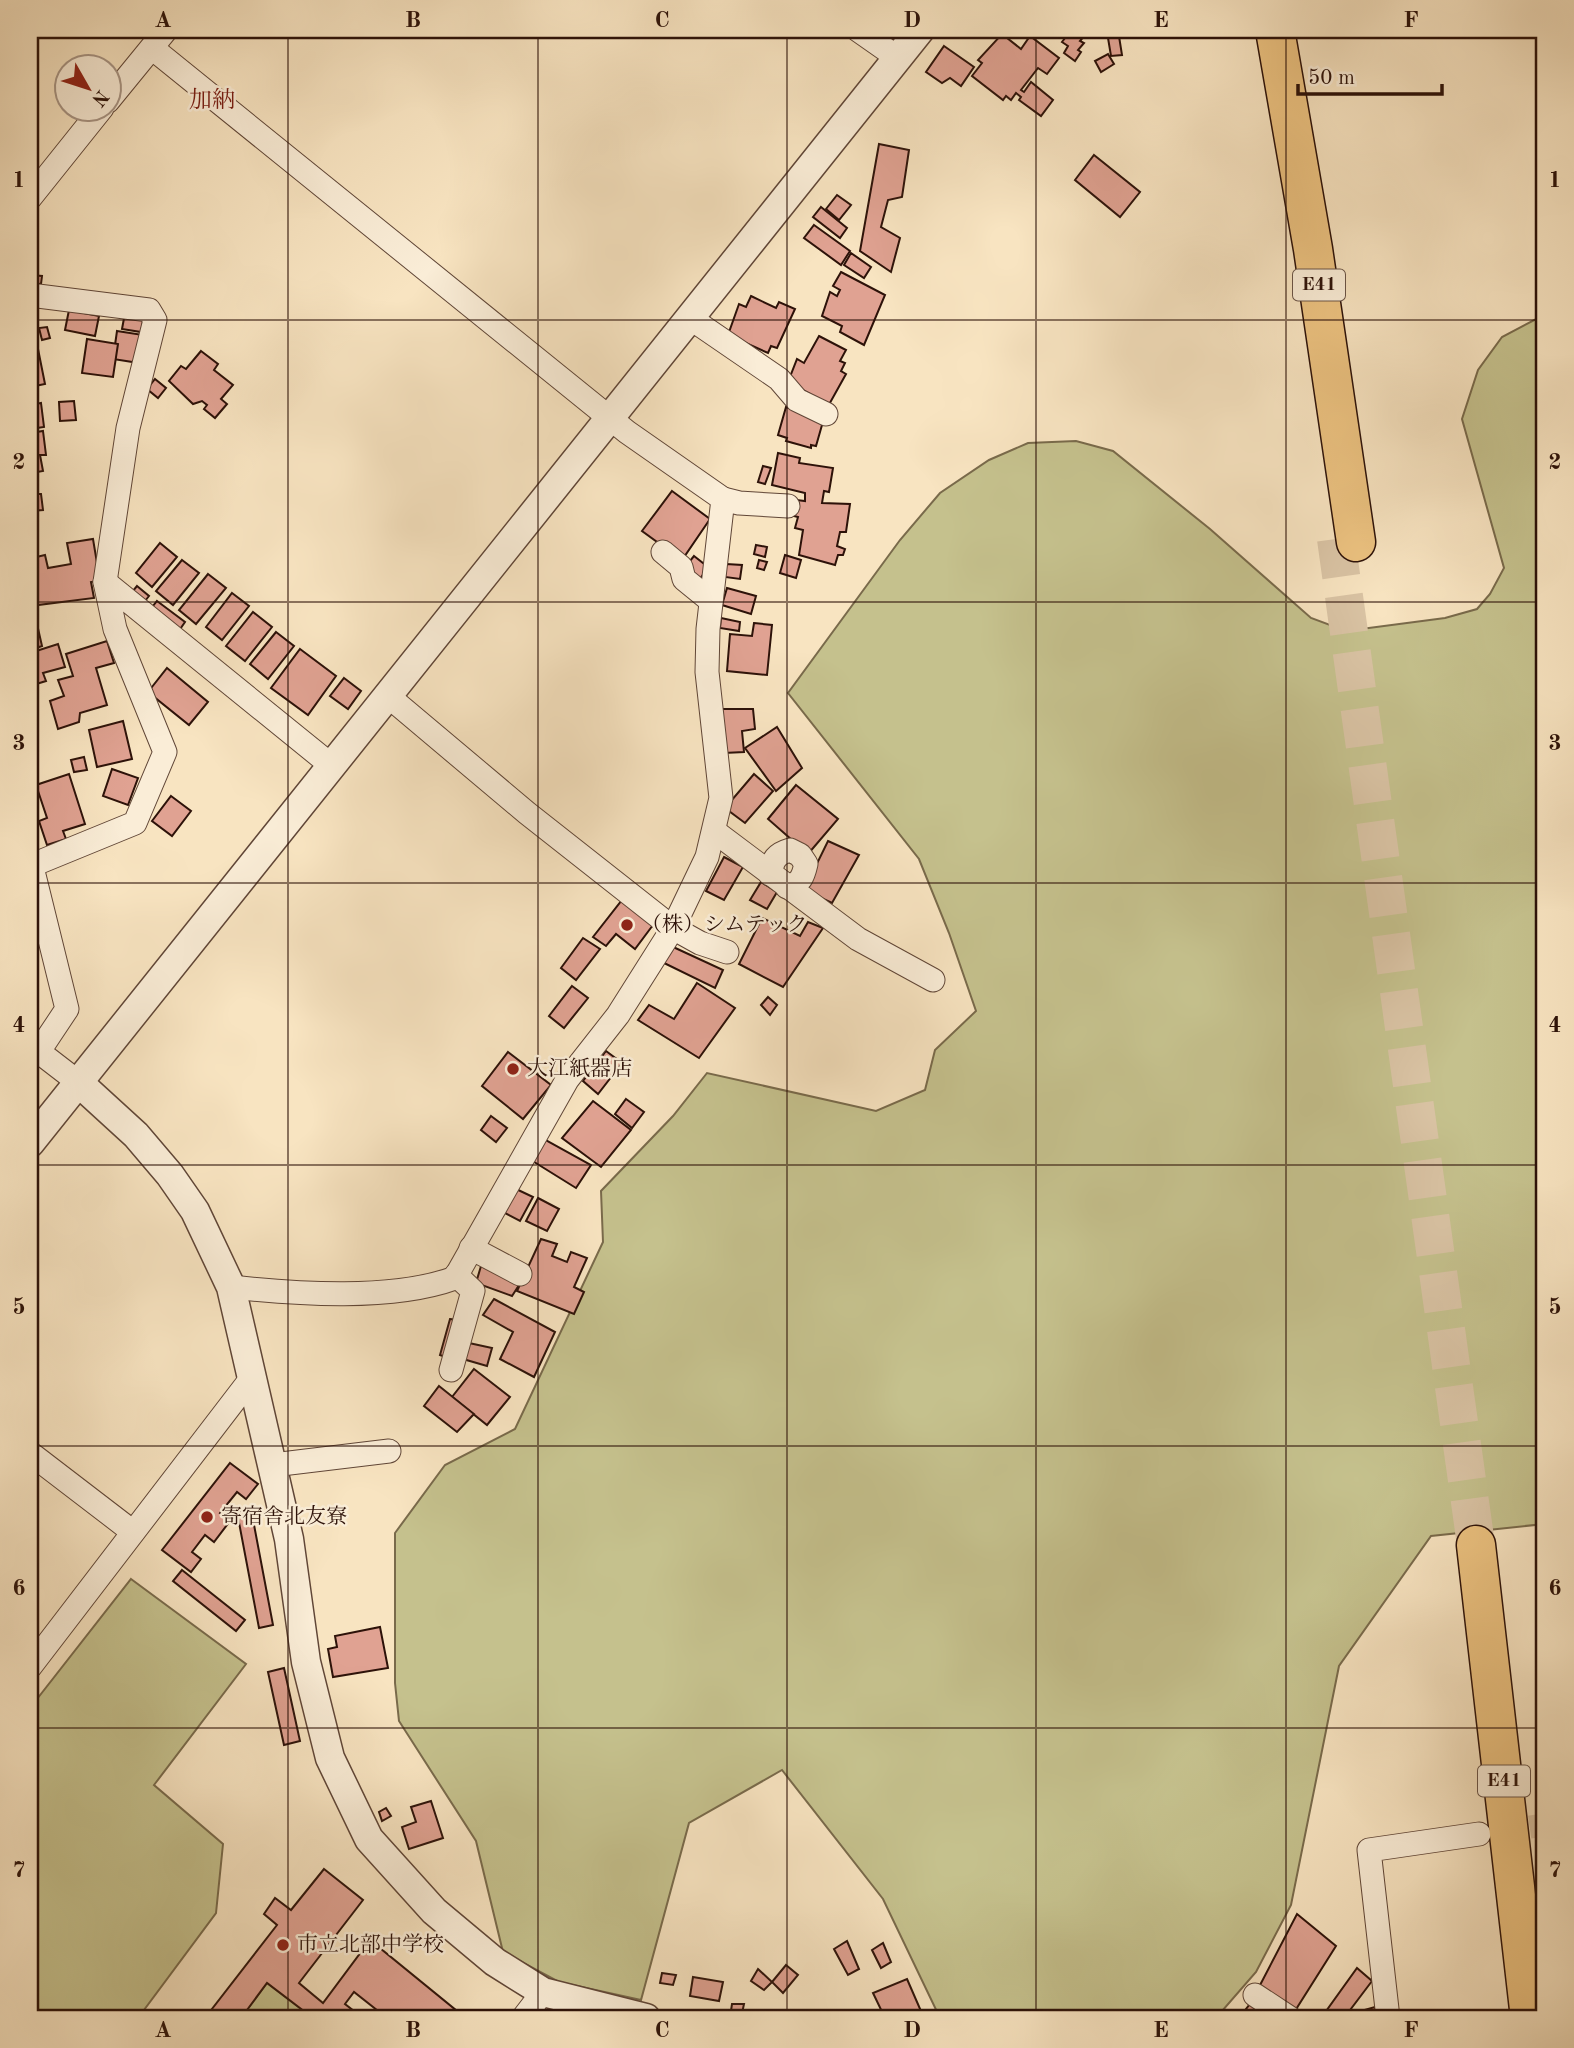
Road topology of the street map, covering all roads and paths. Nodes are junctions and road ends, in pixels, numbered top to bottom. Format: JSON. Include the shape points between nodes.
{"nodes":[{"id":1,"x":166,"y":30,"type":"edge"},
{"id":2,"x":858,"y":30,"type":"edge"},
{"id":3,"x":920,"y":30,"type":"edge"},
{"id":4,"x":1258,"y":30,"type":"edge"},
{"id":5,"x":1275,"y":30,"type":"edge"},
{"id":6,"x":152,"y":48,"type":"junction"},
{"id":7,"x":898,"y":58,"type":"junction"},
{"id":8,"x":122,"y":84,"type":"edge"},
{"id":9,"x":91,"y":122,"type":"edge"},
{"id":10,"x":30,"y":198,"type":"edge"},
{"id":11,"x":30,"y":295,"type":"edge"},
{"id":12,"x":690,"y":318,"type":"junction"},
{"id":13,"x":826,"y":414,"type":"dead end"},
{"id":14,"x":610,"y":417,"type":"junction"},
{"id":15,"x":723,"y":499,"type":"junction"},
{"id":16,"x":788,"y":506,"type":"dead end"},
{"id":17,"x":663,"y":552,"type":"dead end"},
{"id":18,"x":105,"y":582,"type":"junction"},
{"id":19,"x":711,"y":601,"type":"junction"},
{"id":20,"x":388,"y":696,"type":"junction"},
{"id":21,"x":332,"y":766,"type":"junction"},
{"id":22,"x":715,"y":831,"type":"junction"},
{"id":23,"x":30,"y":864,"type":"edge"},
{"id":24,"x":674,"y":928,"type":"junction"},
{"id":25,"x":727,"y":952,"type":"dead end"},
{"id":26,"x":933,"y":980,"type":"dead end"},
{"id":27,"x":34,"y":1048,"type":"edge"},
{"id":28,"x":78,"y":1082,"type":"junction"},
{"id":29,"x":30,"y":1143,"type":"edge"},
{"id":30,"x":471,"y":1248,"type":"junction"},
{"id":31,"x":520,"y":1274,"type":"dead end"},
{"id":32,"x":456,"y":1275,"type":"junction"},
{"id":33,"x":231,"y":1287,"type":"junction"},
{"id":34,"x":451,"y":1370,"type":"dead end"},
{"id":35,"x":253,"y":1376,"type":"junction"},
{"id":36,"x":389,"y":1451,"type":"dead end"},
{"id":37,"x":30,"y":1453,"type":"edge"},
{"id":38,"x":273,"y":1465,"type":"junction"},
{"id":39,"x":133,"y":1532,"type":"junction"},
{"id":40,"x":30,"y":1667,"type":"edge"},
{"id":41,"x":1479,"y":1834,"type":"tunnel mouth"},
{"id":42,"x":1544,"y":1955,"type":"edge"},
{"id":43,"x":543,"y":1992,"type":"junction"},
{"id":44,"x":1255,"y":1995,"type":"dead end"},
{"id":45,"x":523,"y":2018,"type":"edge"},
{"id":46,"x":646,"y":2018,"type":"edge"},
{"id":47,"x":1290,"y":2018,"type":"edge"},
{"id":48,"x":1388,"y":2018,"type":"edge"},
{"id":49,"x":1530,"y":2018,"type":"edge"}],
"edges":[{"from":1,"to":6,"type":"street"},
{"from":2,"to":7,"type":"street"},
{"from":3,"to":7,"type":"street"},
{"from":4,"to":5,"type":"highway","number":"E41","via":[[1346,541],[1313,249]]},
{"from":6,"to":8,"type":"street"},
{"from":6,"to":14,"type":"street"},
{"from":7,"to":12,"type":"street"},
{"from":9,"to":10,"type":"street"},
{"from":11,"to":18,"type":"street","via":[[149,310],[155,320],[128,428]]},
{"from":12,"to":13,"type":"street","via":[[779,379],[797,400]]},
{"from":12,"to":14,"type":"street"},
{"from":14,"to":15,"type":"street"},
{"from":14,"to":20,"type":"street"},
{"from":15,"to":16,"type":"street"},
{"from":15,"to":19,"type":"street"},
{"from":17,"to":19,"type":"street","via":[[681,567],[684,579]]},
{"from":18,"to":21,"type":"street"},
{"from":18,"to":23,"type":"street","via":[[116,629],[164,752],[135,822]]},
{"from":19,"to":22,"type":"street","via":[[707,672],[721,798]]},
{"from":20,"to":21,"type":"street"},
{"from":20,"to":24,"type":"street"},
{"from":21,"to":28,"type":"street"},
{"from":22,"to":24,"type":"street"},
{"from":22,"to":26,"type":"street","via":[[858,939]]},
{"from":23,"to":27,"type":"street","via":[[67,1009]]},
{"from":24,"to":25,"type":"street"},
{"from":24,"to":30,"type":"street","via":[[618,1015],[567,1080]]},
{"from":27,"to":28,"type":"street"},
{"from":28,"to":29,"type":"street"},
{"from":28,"to":33,"type":"street","via":[[136,1135],[170,1175],[195,1211]]},
{"from":30,"to":31,"type":"street"},
{"from":30,"to":32,"type":"street"},
{"from":32,"to":33,"type":"street","via":[[408,1292]]},
{"from":32,"to":34,"type":"street","via":[[473,1291]]},
{"from":33,"to":35,"type":"street"},
{"from":35,"to":38,"type":"street"},
{"from":35,"to":39,"type":"street"},
{"from":36,"to":38,"type":"street"},
{"from":37,"to":39,"type":"street"},
{"from":38,"to":43,"type":"street","via":[[289,1539],[306,1662],[330,1758],[369,1839],[434,1911],[495,1962]]},
{"from":39,"to":40,"type":"street"},
{"from":41,"to":48,"type":"street","via":[[1369,1850]]},
{"from":42,"to":49,"type":"highway","number":"E41","via":[[1484,1544]]},
{"from":43,"to":45,"type":"street"},
{"from":43,"to":46,"type":"street"},
{"from":44,"to":47,"type":"street"}]}
